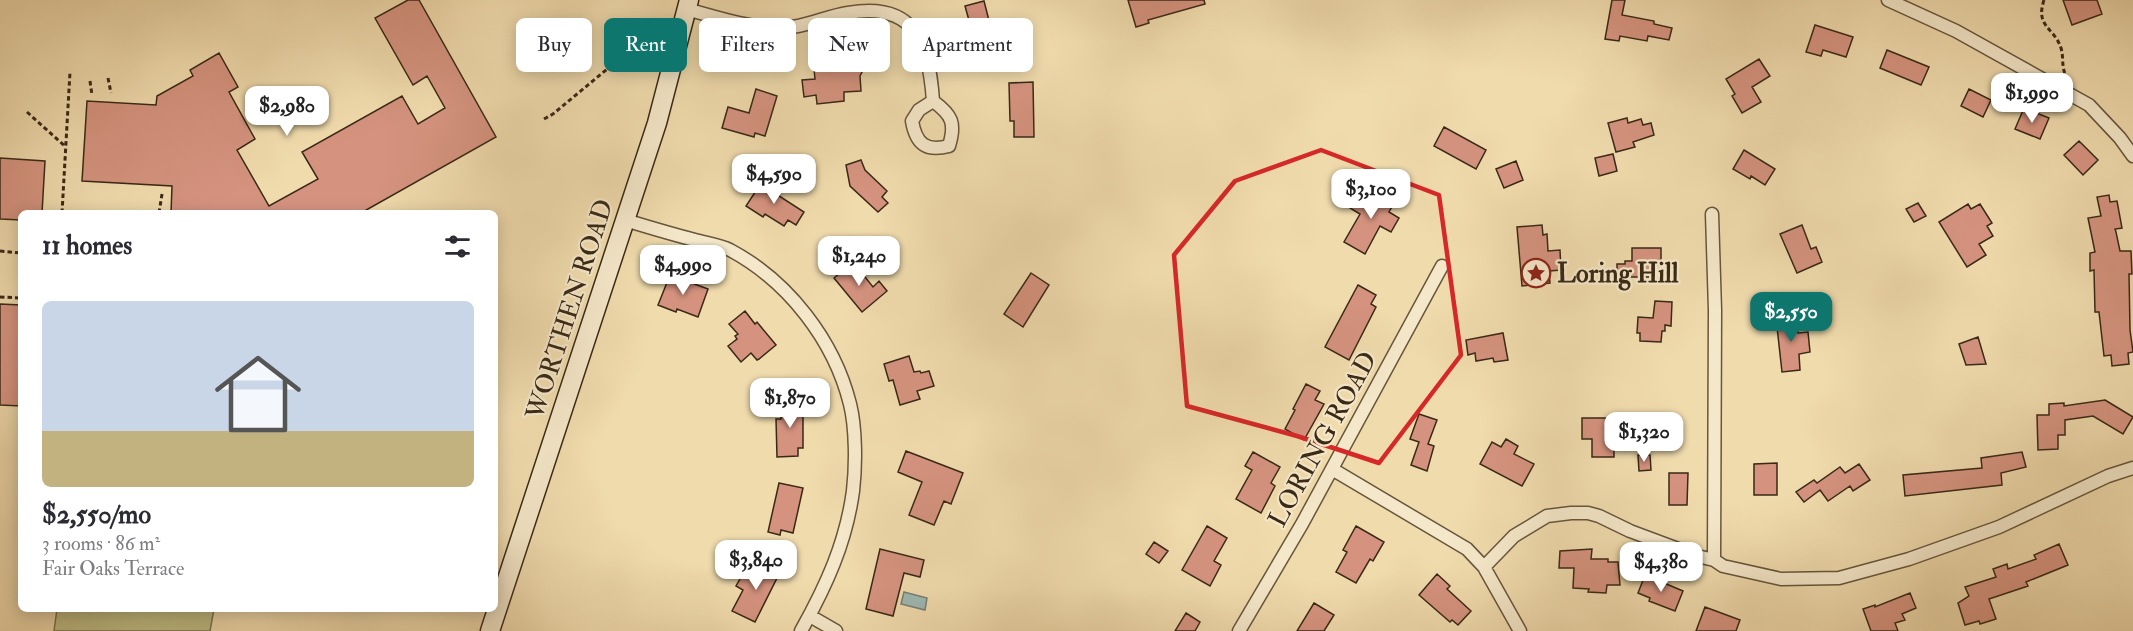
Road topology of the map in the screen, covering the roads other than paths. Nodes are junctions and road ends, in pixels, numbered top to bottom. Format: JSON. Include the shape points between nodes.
{"nodes":[{"id":1,"x":1888,"y":0,"type":"edge"},
{"id":2,"x":688,"y":4,"type":"edge"},
{"id":3,"x":933,"y":100,"type":"dead end"},
{"id":4,"x":2133,"y":156,"type":"edge"},
{"id":5,"x":1712,"y":214,"type":"dead end"},
{"id":6,"x":625,"y":220,"type":"junction"},
{"id":7,"x":1442,"y":266,"type":"dead end"},
{"id":8,"x":2133,"y":468,"type":"edge"},
{"id":9,"x":1332,"y":469,"type":"junction"},
{"id":10,"x":1714,"y":560,"type":"junction"},
{"id":11,"x":1484,"y":567,"type":"junction"},
{"id":12,"x":498,"y":607,"type":"edge"},
{"id":13,"x":496,"y":612,"type":"edge"},
{"id":14,"x":810,"y":616,"type":"junction"},
{"id":15,"x":490,"y":631,"type":"edge"},
{"id":16,"x":801,"y":631,"type":"edge"},
{"id":17,"x":836,"y":631,"type":"edge"},
{"id":18,"x":1239,"y":631,"type":"edge"},
{"id":19,"x":1520,"y":631,"type":"edge"}],
"edges":[{"from":1,"to":4,"type":"street","via":[[1956,31],[2089,105]]},
{"from":2,"to":3,"type":"street","via":[[742,24],[777,28],[809,25],[847,13],[895,14],[913,27],[924,47]]},
{"from":2,"to":6,"type":"main road","name":"WORTHEN ROAD","via":[[657,123]]},
{"from":5,"to":10,"type":"street"},
{"from":6,"to":12,"type":"main road","name":"WORTHEN ROAD"},
{"from":6,"to":14,"type":"street","via":[[727,249],[754,264],[795,301],[834,361],[850,405],[853,490],[840,548]]},
{"from":7,"to":9,"type":"street","name":"LORING ROAD"},
{"from":8,"to":10,"type":"street","via":[[1999,527],[1839,579],[1781,579],[1723,566]]},
{"from":9,"to":11,"type":"street","via":[[1467,549]]},
{"from":9,"to":18,"type":"street","name":"LORING ROAD"},
{"from":10,"to":11,"type":"street","via":[[1599,516],[1571,513],[1547,516],[1514,536]]},
{"from":11,"to":19,"type":"street"},
{"from":13,"to":15,"type":"main road","name":"WORTHEN ROAD"},
{"from":14,"to":16,"type":"street"},
{"from":14,"to":17,"type":"street"}]}
